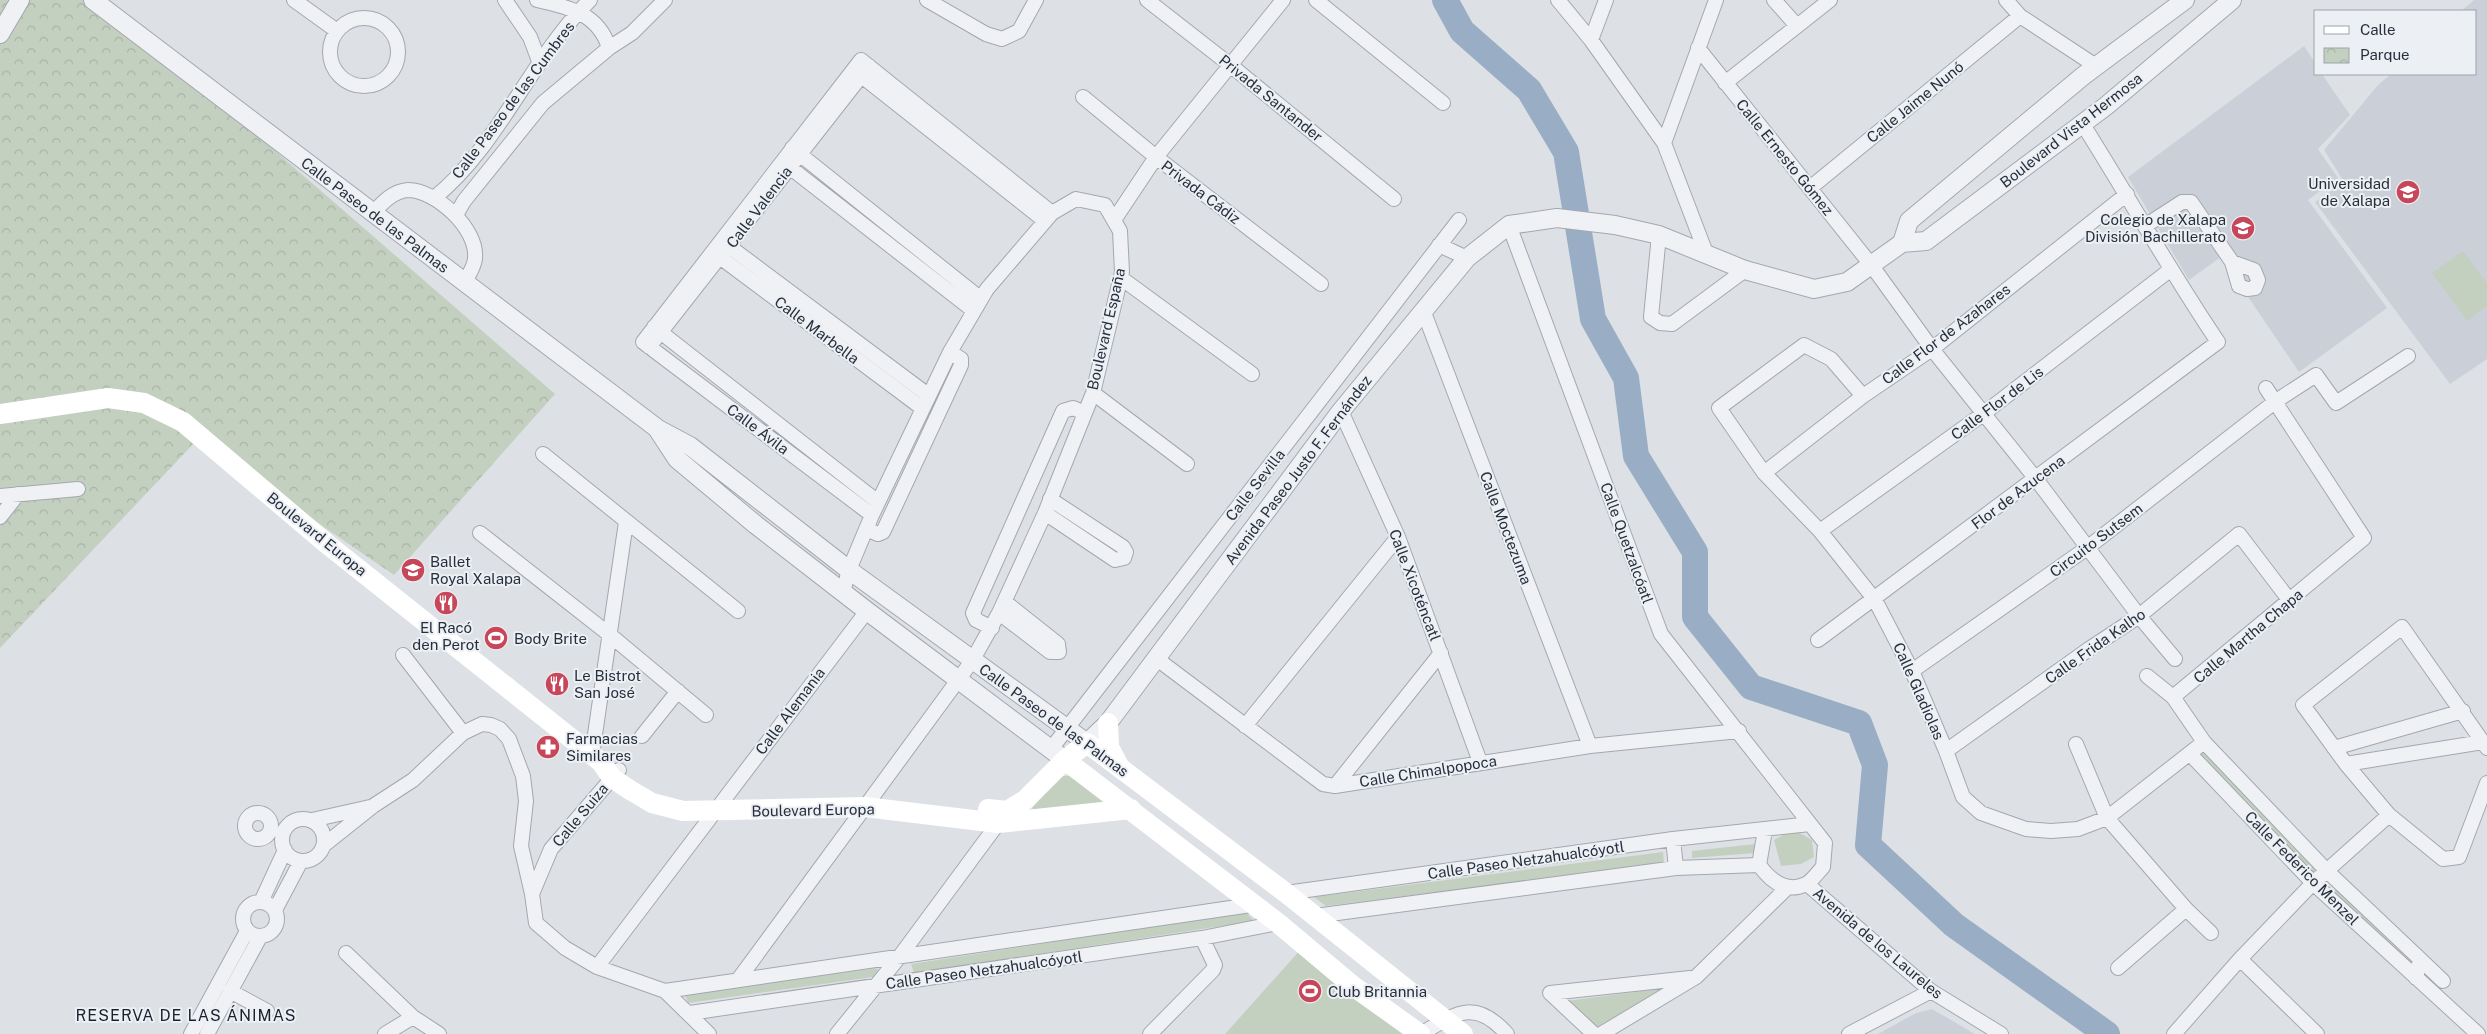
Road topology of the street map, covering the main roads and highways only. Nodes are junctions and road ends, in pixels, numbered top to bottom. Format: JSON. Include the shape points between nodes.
{"nodes":[{"id":1,"x":0,"y":414,"type":"edge"},
{"id":2,"x":1108,"y":723,"type":"road end"},
{"id":3,"x":1087,"y":743,"type":"joint"},
{"id":4,"x":1058,"y":755,"type":"junction"},
{"id":5,"x":1120,"y":768,"type":"junction"},
{"id":6,"x":1130,"y":809,"type":"junction"},
{"id":7,"x":1002,"y":817,"type":"junction"},
{"id":8,"x":1421,"y":1034,"type":"edge"},
{"id":9,"x":1463,"y":1034,"type":"edge"}],
"edges":[{"from":1,"to":7,"type":"main road","name":"Boulevard Europa","via":[[108,398],[144,403],[183,422],[327,544],[606,766],[658,793],[717,807],[869,801]]},
{"from":2,"to":5,"type":"main road","via":[[1109,747]]},
{"from":3,"to":4,"type":"main road","name":"Avenida Paseo Justo F. Fernández"},
{"from":3,"to":5,"type":"main road","name":"Calle Paseo de las Palmas"},
{"from":4,"to":6,"type":"main road","name":"Calle Paseo de las Palmas"},
{"from":4,"to":7,"type":"main road","via":[[1025,800]]},
{"from":5,"to":9,"type":"main road","name":"Calle Paseo de las Palmas","via":[[1286,893]]},
{"from":6,"to":7,"type":"main road","name":"Boulevard Europa"},
{"from":6,"to":8,"type":"main road","name":"Calle Paseo de las Palmas","via":[[1278,923],[1353,986]]}]}
